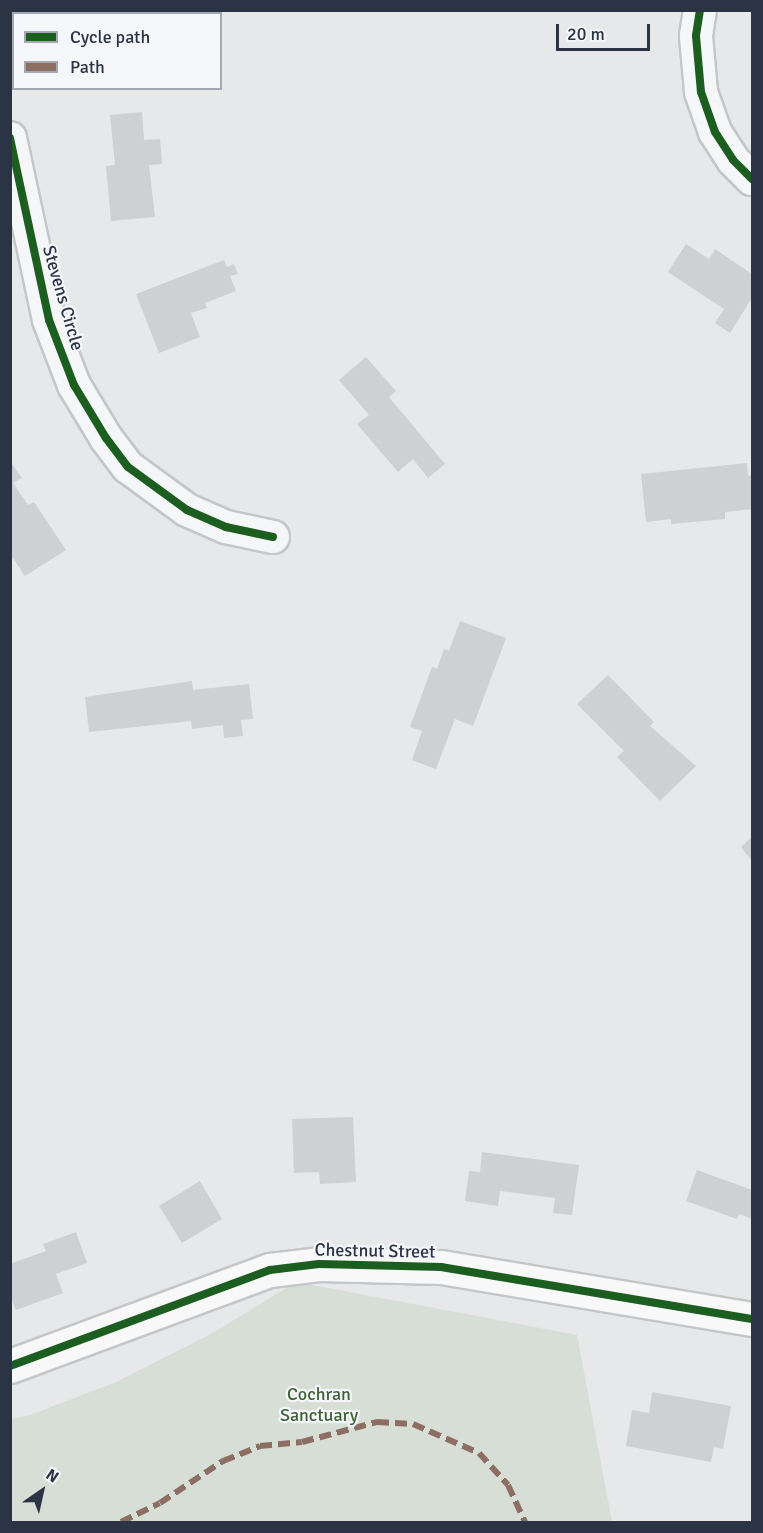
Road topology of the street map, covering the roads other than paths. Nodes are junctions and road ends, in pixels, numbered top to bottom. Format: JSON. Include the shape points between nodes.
{"nodes":[{"id":1,"x":700,"y":10,"type":"edge"},
{"id":2,"x":10,"y":138,"type":"edge"},
{"id":3,"x":753,"y":179,"type":"edge"},
{"id":4,"x":273,"y":537,"type":"dead end"},
{"id":5,"x":753,"y":1319,"type":"edge"},
{"id":6,"x":10,"y":1366,"type":"edge"}],
"edges":[{"from":1,"to":3,"type":"street","via":[[696,36],[701,92],[715,132],[733,160]]},
{"from":2,"to":4,"type":"street","name":"Stevens Circle","via":[[49,320],[74,385],[106,438],[128,467],[187,510],[226,527]]},
{"from":5,"to":6,"type":"street","name":"Chestnut Street","via":[[441,1267],[319,1264],[260,1274]]}]}
